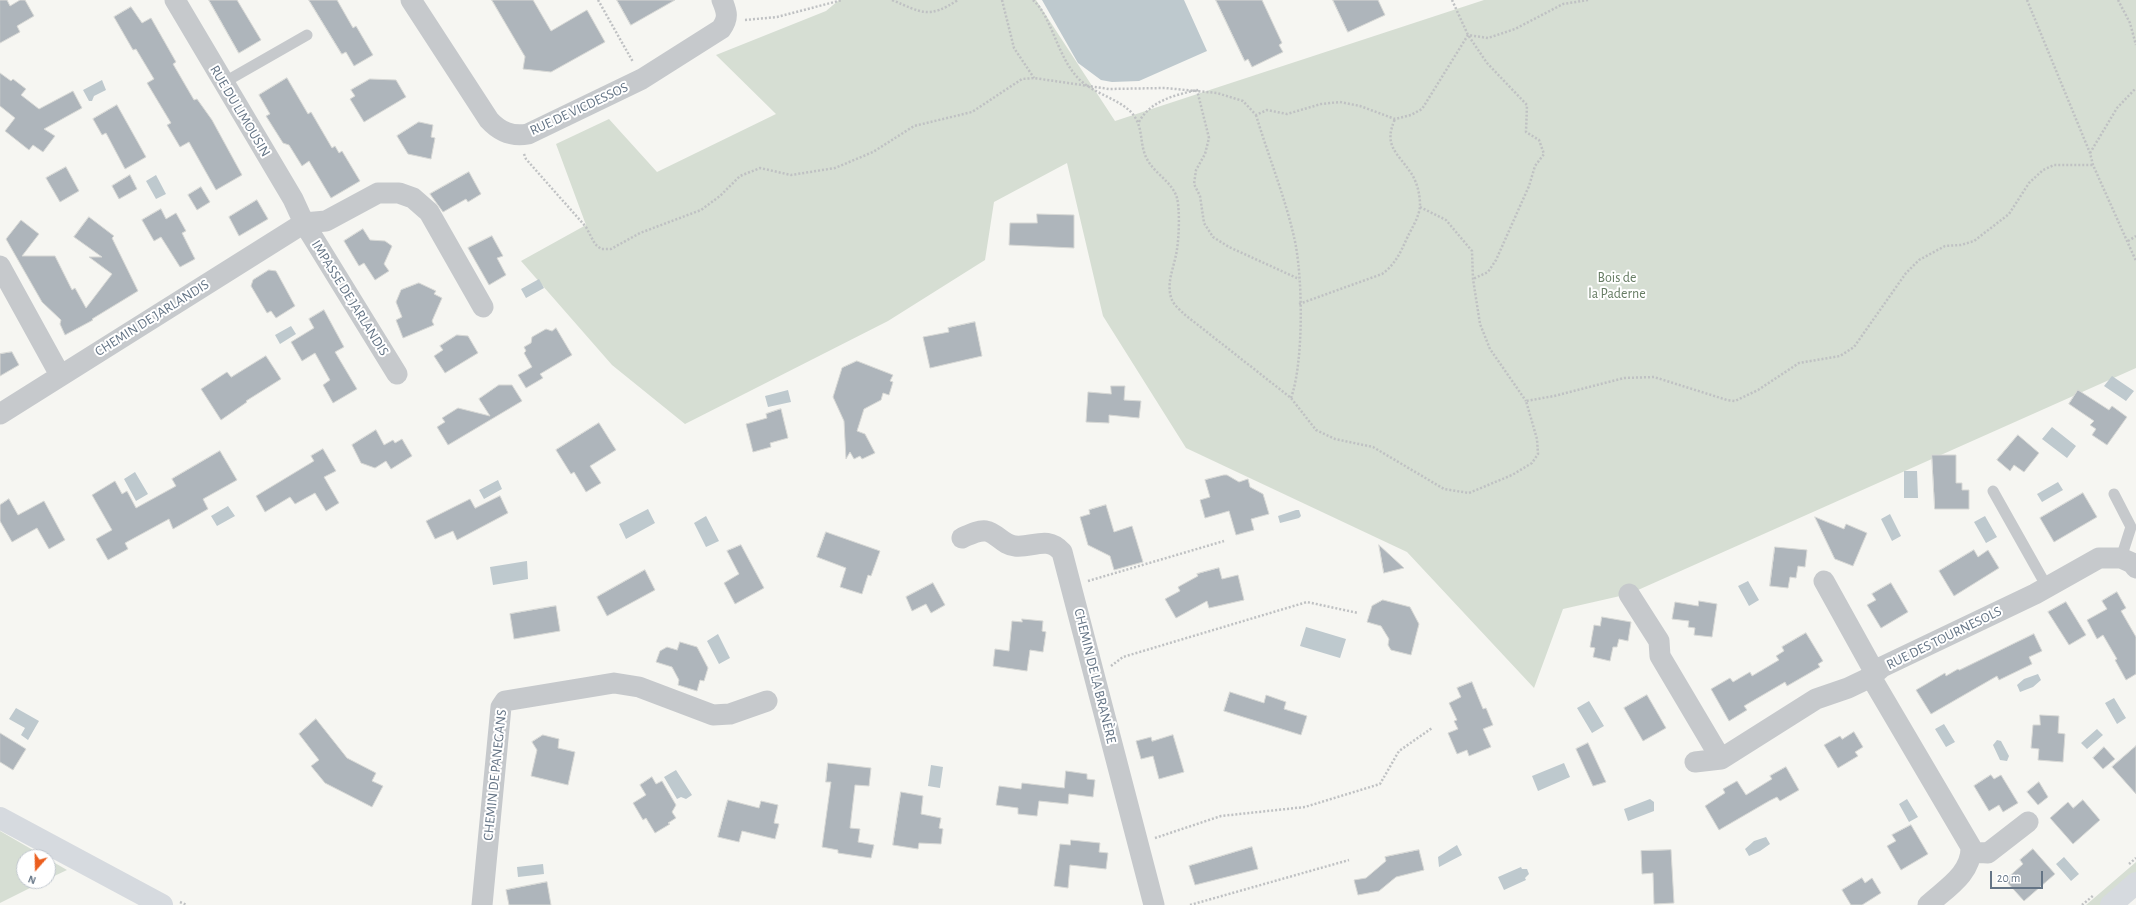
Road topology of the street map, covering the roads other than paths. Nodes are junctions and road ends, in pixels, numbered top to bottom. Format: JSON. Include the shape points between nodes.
{"nodes":[{"id":1,"x":175,"y":0,"type":"edge"},
{"id":2,"x":411,"y":0,"type":"edge"},
{"id":3,"x":722,"y":0,"type":"edge"},
{"id":4,"x":307,"y":35,"type":"dead end"},
{"id":5,"x":223,"y":83,"type":"junction"},
{"id":6,"x":304,"y":223,"type":"junction"},
{"id":7,"x":0,"y":266,"type":"edge"},
{"id":8,"x":483,"y":307,"type":"dead end"},
{"id":9,"x":397,"y":374,"type":"dead end"},
{"id":10,"x":60,"y":375,"type":"junction"},
{"id":11,"x":0,"y":414,"type":"edge"},
{"id":12,"x":1993,"y":491,"type":"dead end"},
{"id":13,"x":2114,"y":494,"type":"dead end"},
{"id":14,"x":962,"y":538,"type":"dead end"},
{"id":15,"x":2128,"y":563,"type":"edge"},
{"id":16,"x":1824,"y":581,"type":"dead end"},
{"id":17,"x":2047,"y":587,"type":"junction"},
{"id":18,"x":1629,"y":594,"type":"dead end"},
{"id":19,"x":1873,"y":675,"type":"junction"},
{"id":20,"x":767,"y":701,"type":"dead end"},
{"id":21,"x":1721,"y":759,"type":"junction"},
{"id":22,"x":1694,"y":762,"type":"dead end"},
{"id":23,"x":0,"y":818,"type":"edge"},
{"id":24,"x":2028,"y":822,"type":"dead end"},
{"id":25,"x":1971,"y":852,"type":"junction"},
{"id":26,"x":2136,"y":883,"type":"edge"},
{"id":27,"x":162,"y":905,"type":"edge"},
{"id":28,"x":482,"y":905,"type":"edge"},
{"id":29,"x":1154,"y":905,"type":"edge"},
{"id":30,"x":1928,"y":905,"type":"edge"},
{"id":31,"x":2111,"y":905,"type":"edge"}],
"edges":[{"from":1,"to":5,"type":"street","name":"RUE DU LIMOUSIN"},
{"from":2,"to":3,"type":"street","name":"RUE DE VICDESSOS","via":[[489,120],[501,131],[519,136],[642,79],[721,29],[727,21]]},
{"from":4,"to":5,"type":"lane"},
{"from":5,"to":6,"type":"street","name":"RUE DU LIMOUSIN","via":[[294,199]]},
{"from":6,"to":8,"type":"street","via":[[326,221],[378,193],[399,193],[413,198],[429,212]]},
{"from":6,"to":9,"type":"street","name":"IMPASSE DE JARLANDIS"},
{"from":6,"to":10,"type":"street","name":"CHEMIN DE JARLANDIS"},
{"from":7,"to":10,"type":"street"},
{"from":10,"to":11,"type":"street","name":"CHEMIN DE JARLANDIS"},
{"from":12,"to":17,"type":"lane"},
{"from":13,"to":15,"type":"lane","via":[[2131,527]]},
{"from":14,"to":29,"type":"street","name":"CHEMIN DE LA BRANÈRE","via":[[985,531],[993,533],[1006,544],[1016,546],[1038,543],[1056,545],[1065,559]]},
{"from":15,"to":17,"type":"street","name":"RUE DES TOURNESOLS","via":[[2099,558]]},
{"from":16,"to":19,"type":"street"},
{"from":17,"to":19,"type":"street","name":"RUE DES TOURNESOLS","via":[[1888,664]]},
{"from":18,"to":21,"type":"street","via":[[1659,641],[1660,656]]},
{"from":19,"to":21,"type":"street","via":[[1848,688],[1816,699]]},
{"from":19,"to":25,"type":"street","name":"RUE DES TOURNESOLS","via":[[1970,843]]},
{"from":20,"to":28,"type":"street","name":"CHEMIN DE PANEGANS","via":[[730,714],[713,715],[639,688],[614,683],[505,701],[501,707]]},
{"from":21,"to":22,"type":"street"},
{"from":23,"to":27,"type":"street"},
{"from":24,"to":25,"type":"street","via":[[1988,853]]},
{"from":25,"to":30,"type":"street","via":[[1970,862],[1964,872]]},
{"from":26,"to":31,"type":"street"}]}
